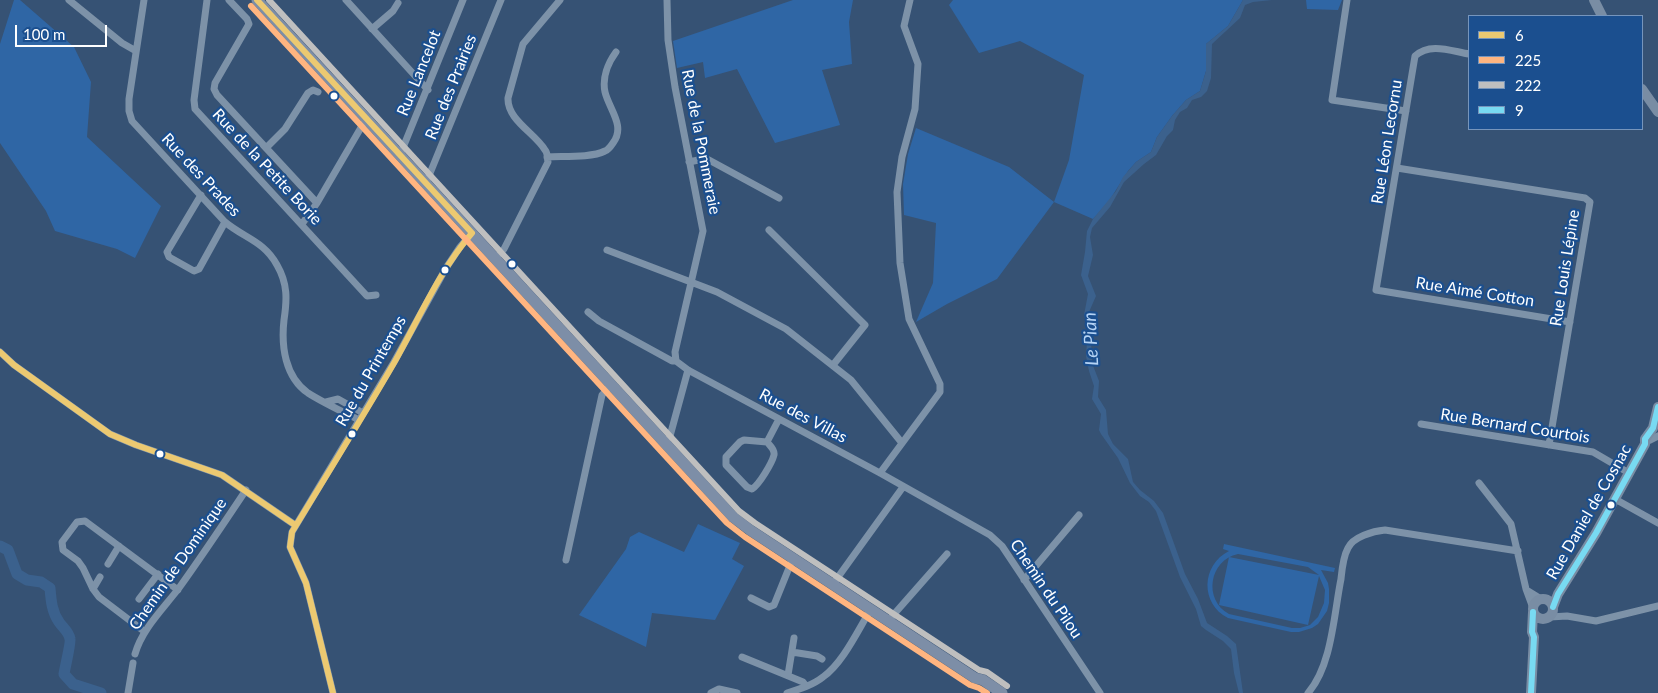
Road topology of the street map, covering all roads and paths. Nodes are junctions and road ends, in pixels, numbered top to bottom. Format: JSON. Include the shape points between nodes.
{"nodes":[{"id":1,"x":69,"y":0,"type":"edge"},
{"id":2,"x":144,"y":0,"type":"edge"},
{"id":3,"x":207,"y":0,"type":"edge"},
{"id":4,"x":229,"y":0,"type":"edge"},
{"id":5,"x":257,"y":0,"type":"edge"},
{"id":6,"x":346,"y":0,"type":"edge"},
{"id":7,"x":463,"y":0,"type":"edge"},
{"id":8,"x":501,"y":0,"type":"edge"},
{"id":9,"x":560,"y":0,"type":"edge"},
{"id":10,"x":667,"y":0,"type":"edge"},
{"id":11,"x":910,"y":0,"type":"edge"},
{"id":12,"x":1347,"y":0,"type":"edge"},
{"id":13,"x":1594,"y":0,"type":"edge"},
{"id":14,"x":398,"y":3,"type":"dead end"},
{"id":15,"x":1602,"y":15,"type":"edge"},
{"id":16,"x":372,"y":29,"type":"junction"},
{"id":17,"x":136,"y":51,"type":"junction"},
{"id":18,"x":616,"y":52,"type":"dead end"},
{"id":19,"x":1468,"y":54,"type":"edge"},
{"id":20,"x":428,"y":90,"type":"junction"},
{"id":21,"x":1643,"y":90,"type":"edge"},
{"id":22,"x":318,"y":92,"type":"dead end"},
{"id":23,"x":1406,"y":111,"type":"junction"},
{"id":24,"x":1658,"y":112,"type":"edge"},
{"id":25,"x":366,"y":119,"type":"junction"},
{"id":26,"x":266,"y":148,"type":"junction"},
{"id":27,"x":400,"y":155,"type":"junction"},
{"id":28,"x":547,"y":157,"type":"junction"},
{"id":29,"x":689,"y":162,"type":"junction"},
{"id":30,"x":1397,"y":168,"type":"junction"},
{"id":31,"x":426,"y":183,"type":"junction"},
{"id":32,"x":201,"y":195,"type":"junction"},
{"id":33,"x":779,"y":198,"type":"dead end"},
{"id":34,"x":317,"y":203,"type":"junction"},
{"id":35,"x":225,"y":222,"type":"junction"},
{"id":36,"x":302,"y":224,"type":"junction"},
{"id":37,"x":769,"y":230,"type":"dead end"},
{"id":38,"x":472,"y":233,"type":"junction"},
{"id":39,"x":607,"y":250,"type":"dead end"},
{"id":40,"x":495,"y":259,"type":"junction"},
{"id":41,"x":691,"y":282,"type":"junction"},
{"id":42,"x":1376,"y":290,"type":"joint"},
{"id":43,"x":376,"y":296,"type":"dead end"},
{"id":44,"x":588,"y":312,"type":"dead end"},
{"id":45,"x":1570,"y":322,"type":"junction"},
{"id":46,"x":0,"y":352,"type":"edge"},
{"id":47,"x":676,"y":360,"type":"junction"},
{"id":48,"x":833,"y":365,"type":"junction"},
{"id":49,"x":688,"y":370,"type":"junction"},
{"id":50,"x":611,"y":386,"type":"junction"},
{"id":51,"x":1658,"y":407,"type":"edge"},
{"id":52,"x":361,"y":416,"type":"junction"},
{"id":53,"x":780,"y":419,"type":"junction"},
{"id":54,"x":1421,"y":424,"type":"dead end"},
{"id":55,"x":1657,"y":427,"type":"edge"},
{"id":56,"x":1651,"y":440,"type":"edge"},
{"id":57,"x":767,"y":442,"type":"junction"},
{"id":58,"x":664,"y":443,"type":"junction"},
{"id":59,"x":902,"y":443,"type":"junction"},
{"id":60,"x":1549,"y":445,"type":"junction"},
{"id":61,"x":880,"y":473,"type":"junction"},
{"id":62,"x":1629,"y":473,"type":"junction"},
{"id":63,"x":1479,"y":483,"type":"dead end"},
{"id":64,"x":903,"y":486,"type":"junction"},
{"id":65,"x":246,"y":490,"type":"junction"},
{"id":66,"x":1615,"y":499,"type":"junction"},
{"id":67,"x":1079,"y":515,"type":"dead end"},
{"id":68,"x":1658,"y":523,"type":"edge"},
{"id":69,"x":295,"y":524,"type":"junction"},
{"id":70,"x":119,"y":546,"type":"junction"},
{"id":71,"x":1518,"y":551,"type":"junction"},
{"id":72,"x":947,"y":554,"type":"dead end"},
{"id":73,"x":793,"y":558,"type":"junction"},
{"id":74,"x":566,"y":560,"type":"dead end"},
{"id":75,"x":108,"y":564,"type":"dead end"},
{"id":76,"x":158,"y":574,"type":"junction"},
{"id":77,"x":100,"y":577,"type":"dead end"},
{"id":78,"x":1024,"y":580,"type":"junction"},
{"id":79,"x":833,"y":584,"type":"junction"},
{"id":80,"x":93,"y":589,"type":"junction"},
{"id":81,"x":1526,"y":589,"type":"junction"},
{"id":82,"x":178,"y":590,"type":"junction"},
{"id":83,"x":1558,"y":594,"type":"junction"},
{"id":84,"x":751,"y":598,"type":"dead end"},
{"id":85,"x":139,"y":599,"type":"dead end"},
{"id":86,"x":1543,"y":599,"type":"junction"},
{"id":87,"x":1658,"y":606,"type":"edge"},
{"id":88,"x":871,"y":610,"type":"junction"},
{"id":89,"x":1533,"y":610,"type":"junction"},
{"id":90,"x":1551,"y":613,"type":"junction"},
{"id":91,"x":888,"y":621,"type":"junction"},
{"id":92,"x":145,"y":632,"type":"junction"},
{"id":93,"x":1534,"y":637,"type":"junction"},
{"id":94,"x":794,"y":638,"type":"dead end"},
{"id":95,"x":792,"y":652,"type":"junction"},
{"id":96,"x":135,"y":654,"type":"dead end"},
{"id":97,"x":742,"y":657,"type":"dead end"},
{"id":98,"x":822,"y":659,"type":"dead end"},
{"id":99,"x":133,"y":662,"type":"dead end"},
{"id":100,"x":788,"y":675,"type":"junction"},
{"id":101,"x":975,"y":678,"type":"junction"},
{"id":102,"x":806,"y":686,"type":"junction"},
{"id":103,"x":128,"y":693,"type":"edge"},
{"id":104,"x":333,"y":693,"type":"edge"},
{"id":105,"x":710,"y":693,"type":"edge"},
{"id":106,"x":737,"y":693,"type":"edge"},
{"id":107,"x":787,"y":693,"type":"edge"},
{"id":108,"x":993,"y":693,"type":"edge"},
{"id":109,"x":1002,"y":693,"type":"edge"},
{"id":110,"x":1100,"y":693,"type":"edge"},
{"id":111,"x":1308,"y":693,"type":"edge"},
{"id":112,"x":1531,"y":693,"type":"edge"}],
"edges":[{"from":1,"to":17,"type":"street"},
{"from":2,"to":17,"type":"street"},
{"from":3,"to":36,"type":"street","name":"Rue de la Petite Borie","via":[[195,110]]},
{"from":4,"to":26,"type":"street","via":[[249,24],[214,89]]},
{"from":5,"to":25,"type":"main road"},
{"from":6,"to":16,"type":"street"},
{"from":7,"to":20,"type":"street","name":"Rue Lancelot"},
{"from":8,"to":31,"type":"street","name":"Rue des Prairies"},
{"from":9,"to":28,"type":"street","via":[[523,44],[508,98],[512,114],[547,151]]},
{"from":10,"to":29,"type":"street","name":"Rue de la Pommeraie","via":[[668,40]]},
{"from":11,"to":59,"type":"street","via":[[904,22],[918,64],[915,109],[902,157],[897,192],[900,263],[909,319],[940,384],[940,392]]},
{"from":12,"to":23,"type":"street","via":[[1332,100]]},
{"from":13,"to":15,"type":"street"},
{"from":14,"to":16,"type":"street"},
{"from":16,"to":20,"type":"street"},
{"from":17,"to":32,"type":"street","name":"Rue des Prades","via":[[128,111],[132,121]]},
{"from":18,"to":28,"type":"street","via":[[605,76],[605,92],[619,129],[615,140],[607,150],[597,154]]},
{"from":19,"to":23,"type":"street","name":"Rue Léon Lecornu","via":[[1431,47],[1422,49],[1415,56]]},
{"from":20,"to":27,"type":"street","name":"Rue Lancelot"},
{"from":21,"to":24,"type":"street"},
{"from":22,"to":26,"type":"street","via":[[308,93],[286,129]]},
{"from":23,"to":30,"type":"street","name":"Rue Léon Lecornu"},
{"from":25,"to":27,"type":"main road"},
{"from":25,"to":34,"type":"street"},
{"from":26,"to":34,"type":"street"},
{"from":27,"to":31,"type":"main road"},
{"from":28,"to":40,"type":"street","via":[[548,162],[504,249]]},
{"from":29,"to":33,"type":"street","via":[[709,160]]},
{"from":29,"to":41,"type":"street","name":"Rue de la Pommeraie","via":[[703,231]]},
{"from":30,"to":42,"type":"street","name":"Rue Léon Lecornu"},
{"from":30,"to":45,"type":"street","name":"Rue Louis Lépine","via":[[1585,198],[1590,202]]},
{"from":31,"to":38,"type":"main road"},
{"from":32,"to":35,"type":"street","name":"Rue des Prades"},
{"from":32,"to":35,"type":"street","via":[[167,252],[169,257],[194,271],[199,269]]},
{"from":34,"to":36,"type":"street"},
{"from":35,"to":52,"type":"street","name":"Rue des Prades","via":[[259,243],[283,277],[287,306],[282,344],[286,362],[295,379],[306,392],[326,402],[338,399]]},
{"from":36,"to":43,"type":"street","name":"Rue de la Petite Borie","via":[[367,296]]},
{"from":37,"to":48,"type":"street","via":[[865,325]]},
{"from":38,"to":40,"type":"main road"},
{"from":38,"to":52,"type":"street","name":"Rue du Printemps","via":[[446,268]]},
{"from":39,"to":41,"type":"street"},
{"from":40,"to":50,"type":"main road"},
{"from":41,"to":47,"type":"street","name":"Rue de la Pommeraie"},
{"from":41,"to":48,"type":"street","via":[[717,292],[786,329]]},
{"from":42,"to":45,"type":"street","name":"Rue Aimé Cotton"},
{"from":44,"to":47,"type":"street","via":[[599,321]]},
{"from":45,"to":60,"type":"street","name":"Rue Louis Lépine"},
{"from":46,"to":65,"type":"street","via":[[110,434],[222,475]]},
{"from":47,"to":49,"type":"street"},
{"from":48,"to":59,"type":"street","via":[[851,380]]},
{"from":49,"to":53,"type":"street","name":"Rue des Villas"},
{"from":49,"to":58,"type":"street","via":[[670,436]]},
{"from":50,"to":58,"type":"main road"},
{"from":50,"to":74,"type":"street","via":[[602,396]]},
{"from":51,"to":55,"type":"street","name":"Rue Daniel de Cosnac"},
{"from":52,"to":69,"type":"street","name":"Rue du Printemps"},
{"from":53,"to":57,"type":"street"},
{"from":53,"to":61,"type":"street","name":"Rue des Villas"},
{"from":54,"to":60,"type":"street","name":"Rue Bernard Courtois"},
{"from":55,"to":56,"type":"street","name":"Rue Daniel de Cosnac","via":[[1645,439]]},
{"from":56,"to":62,"type":"street","name":"Rue Daniel de Cosnac"},
{"from":57,"to":57,"type":"street","via":[[744,440],[726,457],[726,465],[752,489],[757,486],[774,455]]},
{"from":58,"to":73,"type":"main road","via":[[733,517]]},
{"from":59,"to":61,"type":"street"},
{"from":60,"to":62,"type":"street","name":"Rue Bernard Courtois","via":[[1593,452]]},
{"from":61,"to":64,"type":"street","name":"Rue des Villas"},
{"from":62,"to":66,"type":"street","name":"Rue Daniel de Cosnac"},
{"from":63,"to":71,"type":"street","via":[[1511,524]]},
{"from":64,"to":78,"type":"street","name":"Chemin du Pilou","via":[[990,535],[1002,546]]},
{"from":64,"to":79,"type":"street"},
{"from":65,"to":69,"type":"street"},
{"from":65,"to":82,"type":"street","name":"Chemin de Dominique"},
{"from":66,"to":68,"type":"street"},
{"from":66,"to":83,"type":"street","name":"Rue Daniel de Cosnac"},
{"from":67,"to":78,"type":"street"},
{"from":69,"to":104,"type":"street","via":[[290,547],[306,583]]},
{"from":70,"to":75,"type":"street"},
{"from":70,"to":76,"type":"street"},
{"from":70,"to":80,"type":"street","via":[[80,520],[62,542],[63,550],[78,561]]},
{"from":71,"to":81,"type":"street"},
{"from":71,"to":111,"type":"street","via":[[1385,530],[1374,531],[1355,541],[1348,547],[1343,565],[1326,662]]},
{"from":72,"to":91,"type":"street"},
{"from":73,"to":79,"type":"main road"},
{"from":73,"to":84,"type":"street","via":[[774,605],[769,607]]},
{"from":76,"to":82,"type":"street"},
{"from":76,"to":85,"type":"street"},
{"from":77,"to":80,"type":"street"},
{"from":78,"to":110,"type":"street","name":"Chemin du Pilou"},
{"from":79,"to":88,"type":"main road"},
{"from":80,"to":92,"type":"street"},
{"from":81,"to":86,"type":"street"},
{"from":81,"to":89,"type":"street"},
{"from":82,"to":92,"type":"street","name":"Chemin de Dominique"},
{"from":83,"to":86,"type":"street","name":"Rue Daniel de Cosnac"},
{"from":83,"to":90,"type":"street","name":"Rue Daniel de Cosnac"},
{"from":86,"to":89,"type":"street","via":[[1535,602]]},
{"from":86,"to":90,"type":"street","via":[[1551,602]]},
{"from":87,"to":90,"type":"street","via":[[1596,621]]},
{"from":88,"to":91,"type":"main road"},
{"from":88,"to":102,"type":"street","via":[[835,666],[824,677]]},
{"from":89,"to":90,"type":"street","via":[[1540,619]]},
{"from":89,"to":93,"type":"street"},
{"from":90,"to":93,"type":"street","name":"Rue Daniel de Cosnac"},
{"from":91,"to":101,"type":"main road"},
{"from":92,"to":96,"type":"street","name":"Chemin de Dominique"},
{"from":93,"to":112,"type":"street"},
{"from":94,"to":95,"type":"street"},
{"from":95,"to":98,"type":"street"},
{"from":95,"to":100,"type":"street"},
{"from":97,"to":100,"type":"street"},
{"from":99,"to":103,"type":"street"},
{"from":100,"to":102,"type":"street"},
{"from":101,"to":108,"type":"main road"},
{"from":101,"to":109,"type":"main road"},
{"from":102,"to":107,"type":"street"},
{"from":105,"to":106,"type":"street","via":[[720,689]]}]}
